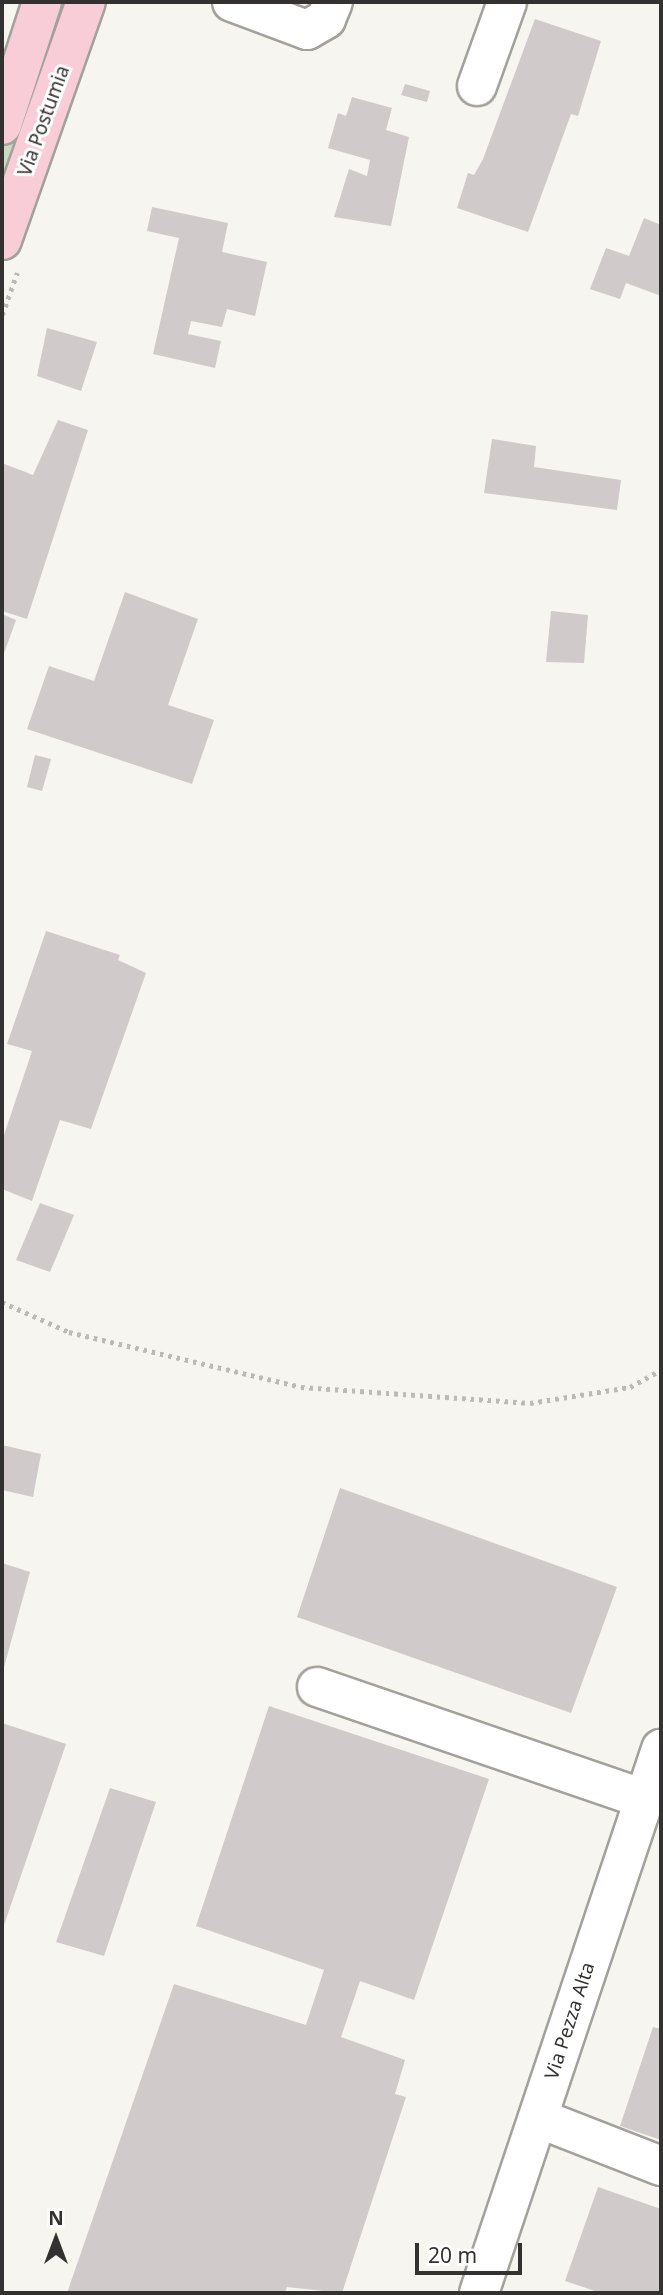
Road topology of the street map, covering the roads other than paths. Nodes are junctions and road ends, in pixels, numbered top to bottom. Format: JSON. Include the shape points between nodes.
{"nodes":[{"id":1,"x":42,"y":2,"type":"edge"},
{"id":2,"x":86,"y":2,"type":"edge"},
{"id":3,"x":232,"y":2,"type":"edge"},
{"id":4,"x":332,"y":2,"type":"edge"},
{"id":5,"x":507,"y":2,"type":"edge"},
{"id":6,"x":477,"y":86,"type":"dead end"},
{"id":7,"x":2,"y":125,"type":"edge"},
{"id":8,"x":2,"y":240,"type":"edge"},
{"id":9,"x":317,"y":1687,"type":"dead end"},
{"id":10,"x":661,"y":1753,"type":"edge"},
{"id":11,"x":644,"y":1799,"type":"junction"},
{"id":12,"x":538,"y":2118,"type":"junction"},
{"id":13,"x":661,"y":2166,"type":"edge"},
{"id":14,"x":479,"y":2293,"type":"edge"}],
"edges":[{"from":1,"to":7,"type":"main road","name":"Via Postumia"},
{"from":2,"to":8,"type":"main road","name":"Via Postumia"},
{"from":3,"to":4,"type":"street","via":[[307,30],[326,19]]},
{"from":5,"to":6,"type":"street"},
{"from":9,"to":11,"type":"street"},
{"from":10,"to":11,"type":"street","name":"Via Pezza Alta"},
{"from":11,"to":12,"type":"street","name":"Via Pezza Alta"},
{"from":12,"to":13,"type":"street"},
{"from":12,"to":14,"type":"street","name":"Via Pezza Alta"}]}
